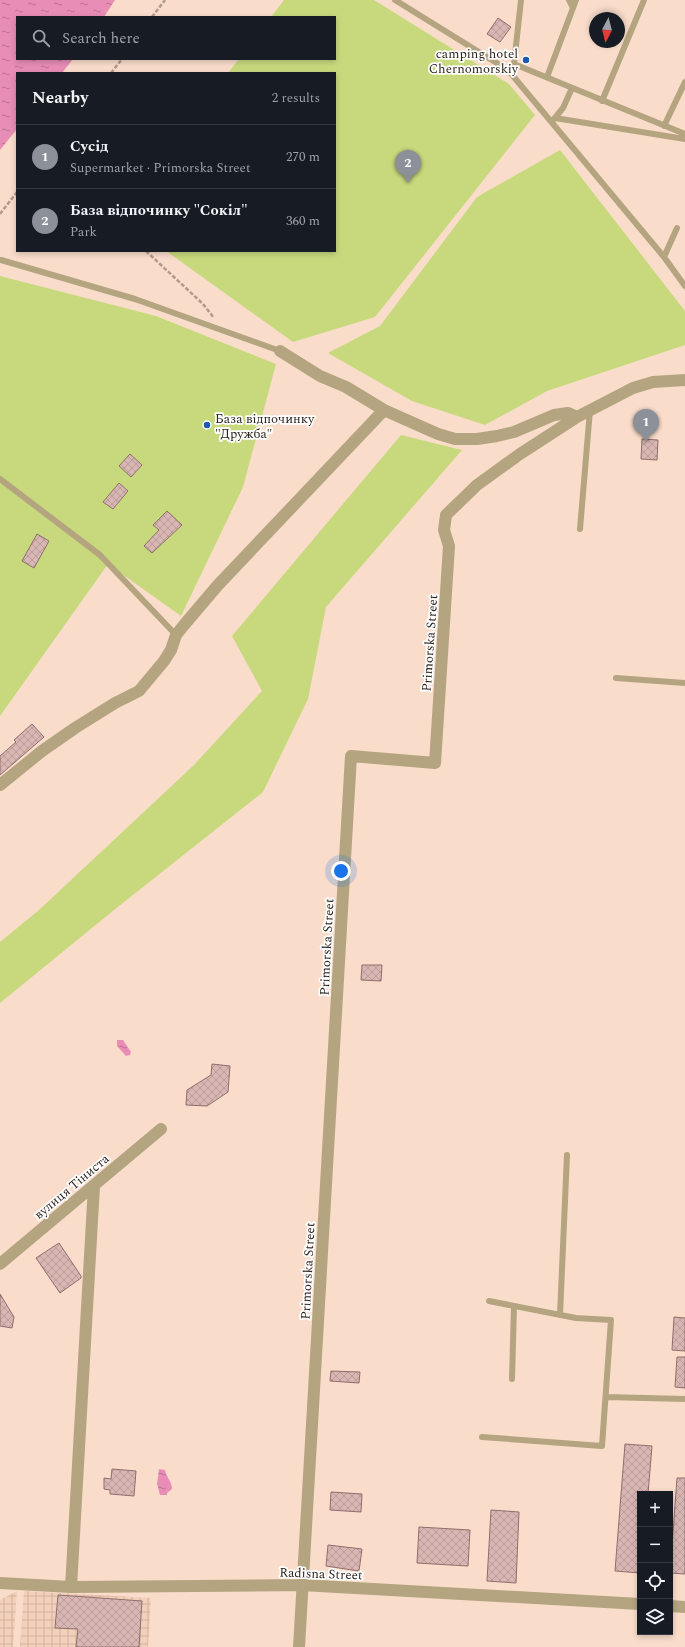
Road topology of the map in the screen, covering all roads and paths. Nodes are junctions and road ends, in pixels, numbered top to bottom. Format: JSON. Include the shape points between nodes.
{"nodes":[{"id":1,"x":165,"y":0,"type":"edge"},
{"id":2,"x":395,"y":0,"type":"edge"},
{"id":3,"x":521,"y":0,"type":"edge"},
{"id":4,"x":569,"y":0,"type":"edge"},
{"id":5,"x":576,"y":0,"type":"edge"},
{"id":6,"x":644,"y":0,"type":"edge"},
{"id":7,"x":573,"y":8,"type":"junction"},
{"id":8,"x":153,"y":16,"type":"edge"},
{"id":9,"x":121,"y":60,"type":"edge"},
{"id":10,"x":514,"y":64,"type":"junction"},
{"id":11,"x":508,"y":70,"type":"junction"},
{"id":12,"x":112,"y":72,"type":"edge"},
{"id":13,"x":547,"y":77,"type":"junction"},
{"id":14,"x":685,"y":82,"type":"edge"},
{"id":15,"x":572,"y":88,"type":"junction"},
{"id":16,"x":602,"y":101,"type":"junction"},
{"id":17,"x":553,"y":120,"type":"junction"},
{"id":18,"x":664,"y":126,"type":"junction"},
{"id":19,"x":685,"y":134,"type":"edge"},
{"id":20,"x":685,"y":139,"type":"edge"},
{"id":21,"x":16,"y":193,"type":"edge"},
{"id":22,"x":0,"y":214,"type":"edge"},
{"id":23,"x":677,"y":228,"type":"dead end"},
{"id":24,"x":147,"y":252,"type":"edge"},
{"id":25,"x":664,"y":257,"type":"junction"},
{"id":26,"x":1,"y":260,"type":"dead end"},
{"id":27,"x":685,"y":286,"type":"edge"},
{"id":28,"x":224,"y":331,"type":"junction"},
{"id":29,"x":280,"y":351,"type":"joint"},
{"id":30,"x":685,"y":380,"type":"edge"},
{"id":31,"x":384,"y":410,"type":"junction"},
{"id":32,"x":590,"y":410,"type":"junction"},
{"id":33,"x":576,"y":416,"type":"junction"},
{"id":34,"x":0,"y":479,"type":"edge"},
{"id":35,"x":580,"y":529,"type":"dead end"},
{"id":36,"x":176,"y":635,"type":"junction"},
{"id":37,"x":616,"y":678,"type":"dead end"},
{"id":38,"x":685,"y":683,"type":"edge"},
{"id":39,"x":0,"y":785,"type":"edge"},
{"id":40,"x":161,"y":1129,"type":"dead end"},
{"id":41,"x":567,"y":1155,"type":"dead end"},
{"id":42,"x":94,"y":1186,"type":"junction"},
{"id":43,"x":0,"y":1264,"type":"edge"},
{"id":44,"x":489,"y":1301,"type":"dead end"},
{"id":45,"x":514,"y":1306,"type":"junction"},
{"id":46,"x":560,"y":1315,"type":"junction"},
{"id":47,"x":512,"y":1379,"type":"dead end"},
{"id":48,"x":606,"y":1396,"type":"junction"},
{"id":49,"x":685,"y":1399,"type":"edge"},
{"id":50,"x":482,"y":1438,"type":"dead end"},
{"id":51,"x":0,"y":1583,"type":"edge"},
{"id":52,"x":302,"y":1585,"type":"junction"},
{"id":53,"x":71,"y":1587,"type":"junction"},
{"id":54,"x":637,"y":1604,"type":"edge"},
{"id":55,"x":673,"y":1606,"type":"edge"},
{"id":56,"x":685,"y":1607,"type":"edge"},
{"id":57,"x":299,"y":1647,"type":"edge"}],
"edges":[{"from":1,"to":8,"type":"path"},
{"from":2,"to":11,"type":"lane"},
{"from":3,"to":10,"type":"lane"},
{"from":4,"to":7,"type":"lane"},
{"from":5,"to":7,"type":"lane"},
{"from":6,"to":16,"type":"lane"},
{"from":7,"to":13,"type":"lane"},
{"from":9,"to":12,"type":"path"},
{"from":10,"to":11,"type":"lane"},
{"from":10,"to":13,"type":"lane"},
{"from":11,"to":17,"type":"lane"},
{"from":13,"to":15,"type":"lane"},
{"from":14,"to":18,"type":"lane"},
{"from":15,"to":16,"type":"lane"},
{"from":15,"to":17,"type":"lane","via":[[563,108]]},
{"from":16,"to":18,"type":"lane"},
{"from":17,"to":20,"type":"lane"},
{"from":17,"to":25,"type":"lane"},
{"from":18,"to":19,"type":"lane"},
{"from":21,"to":22,"type":"path"},
{"from":23,"to":25,"type":"lane"},
{"from":24,"to":28,"type":"path","via":[[203,304]]},
{"from":25,"to":27,"type":"lane"},
{"from":26,"to":28,"type":"lane","via":[[135,299]]},
{"from":28,"to":29,"type":"lane"},
{"from":29,"to":31,"type":"street","via":[[320,376],[346,387]]},
{"from":30,"to":32,"type":"street","via":[[653,382],[633,388]]},
{"from":31,"to":33,"type":"street","via":[[438,434],[477,439],[514,432],[554,416],[568,413]]},
{"from":31,"to":36,"type":"street","via":[[218,585]]},
{"from":32,"to":33,"type":"street"},
{"from":32,"to":35,"type":"lane"},
{"from":33,"to":52,"type":"street","name":"Primorska Street","via":[[477,485],[446,515],[444,530],[449,546],[435,763],[351,756]]},
{"from":34,"to":36,"type":"lane","via":[[100,555]]},
{"from":36,"to":39,"type":"street","via":[[164,661],[139,691],[75,728]]},
{"from":37,"to":38,"type":"lane"},
{"from":40,"to":42,"type":"street","name":"вулиця Тіниста"},
{"from":41,"to":46,"type":"lane"},
{"from":42,"to":43,"type":"street","name":"вулиця Тіниста"},
{"from":42,"to":53,"type":"street"},
{"from":44,"to":45,"type":"lane"},
{"from":45,"to":46,"type":"lane"},
{"from":45,"to":47,"type":"lane"},
{"from":46,"to":48,"type":"lane","via":[[611,1320]]},
{"from":48,"to":49,"type":"lane"},
{"from":48,"to":50,"type":"lane","via":[[602,1446]]},
{"from":51,"to":53,"type":"street","name":"Radisna Street"},
{"from":52,"to":53,"type":"street","name":"Radisna Street"},
{"from":52,"to":54,"type":"street","name":"Radisna Street"},
{"from":52,"to":57,"type":"street","name":"Primorska Street"},
{"from":55,"to":56,"type":"street"}]}
